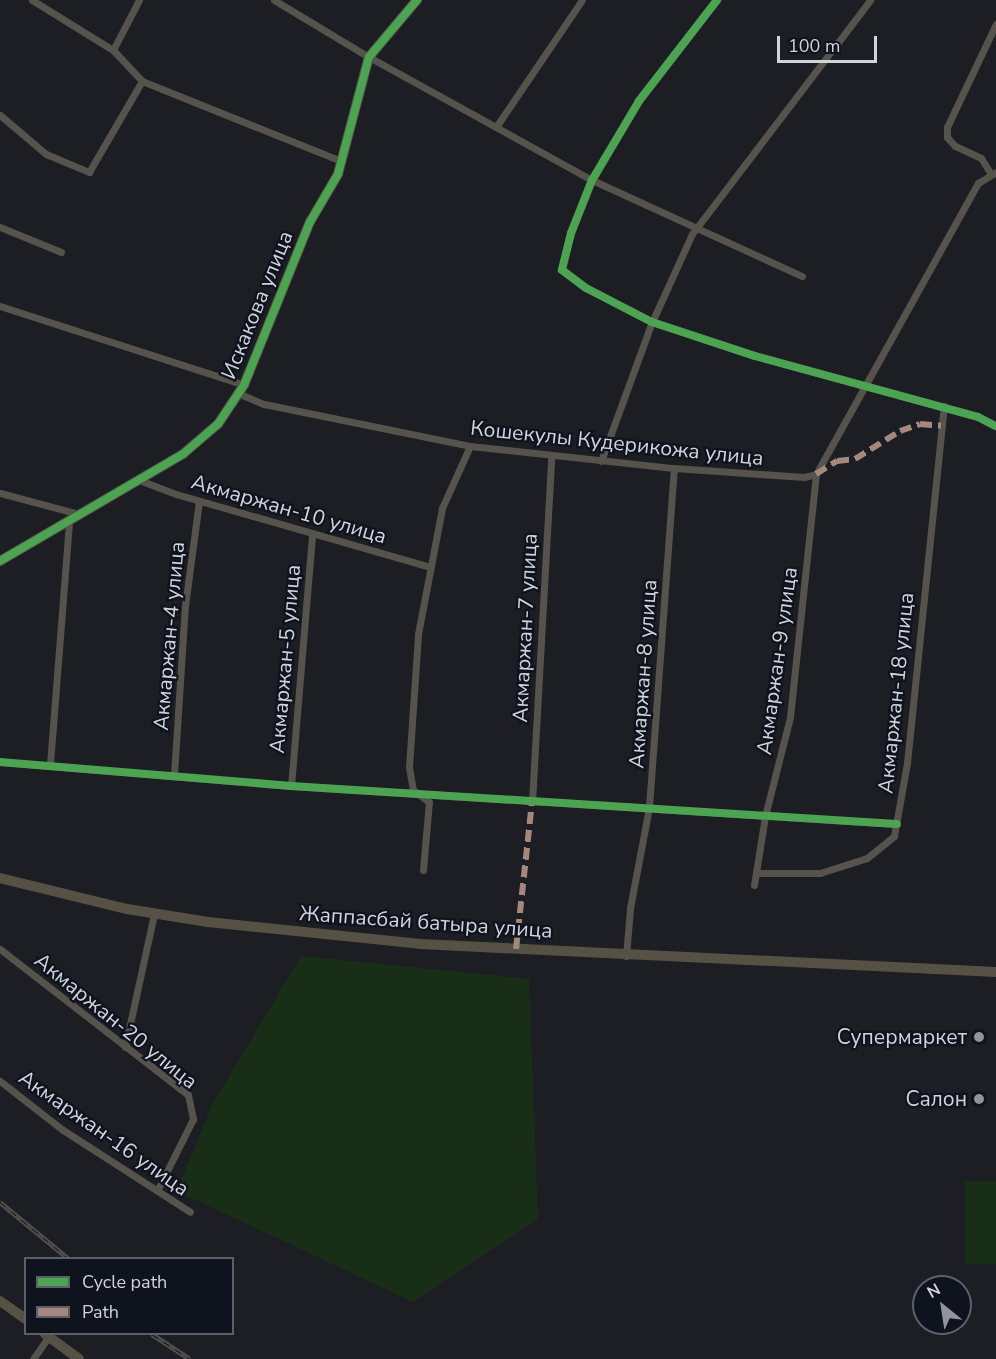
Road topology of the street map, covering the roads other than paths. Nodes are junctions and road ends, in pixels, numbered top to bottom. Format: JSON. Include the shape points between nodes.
{"nodes":[{"id":1,"x":32,"y":0,"type":"edge"},
{"id":2,"x":139,"y":0,"type":"edge"},
{"id":3,"x":274,"y":0,"type":"edge"},
{"id":4,"x":417,"y":0,"type":"edge"},
{"id":5,"x":582,"y":0,"type":"edge"},
{"id":6,"x":717,"y":0,"type":"edge"},
{"id":7,"x":870,"y":0,"type":"edge"},
{"id":8,"x":996,"y":24,"type":"edge"},
{"id":9,"x":112,"y":50,"type":"junction"},
{"id":10,"x":369,"y":57,"type":"junction"},
{"id":11,"x":142,"y":81,"type":"junction"},
{"id":12,"x":0,"y":114,"type":"edge"},
{"id":13,"x":496,"y":127,"type":"junction"},
{"id":14,"x":341,"y":161,"type":"junction"},
{"id":15,"x":993,"y":173,"type":"edge"},
{"id":16,"x":592,"y":180,"type":"junction"},
{"id":17,"x":0,"y":227,"type":"edge"},
{"id":18,"x":698,"y":228,"type":"junction"},
{"id":19,"x":61,"y":252,"type":"dead end"},
{"id":20,"x":802,"y":276,"type":"dead end"},
{"id":21,"x":0,"y":306,"type":"edge"},
{"id":22,"x":652,"y":322,"type":"junction"},
{"id":23,"x":868,"y":386,"type":"junction"},
{"id":24,"x":242,"y":390,"type":"junction"},
{"id":25,"x":944,"y":406,"type":"junction"},
{"id":26,"x":996,"y":426,"type":"edge"},
{"id":27,"x":470,"y":446,"type":"junction"},
{"id":28,"x":551,"y":457,"type":"junction"},
{"id":29,"x":601,"y":461,"type":"junction"},
{"id":30,"x":674,"y":468,"type":"junction"},
{"id":31,"x":816,"y":474,"type":"junction"},
{"id":32,"x":139,"y":480,"type":"junction"},
{"id":33,"x":0,"y":493,"type":"edge"},
{"id":34,"x":199,"y":501,"type":"junction"},
{"id":35,"x":74,"y":517,"type":"junction"},
{"id":36,"x":312,"y":534,"type":"junction"},
{"id":37,"x":0,"y":561,"type":"edge"},
{"id":38,"x":431,"y":567,"type":"junction"},
{"id":39,"x":0,"y":762,"type":"edge"},
{"id":40,"x":50,"y":764,"type":"junction"},
{"id":41,"x":174,"y":775,"type":"junction"},
{"id":42,"x":291,"y":786,"type":"junction"},
{"id":43,"x":424,"y":795,"type":"junction"},
{"id":44,"x":532,"y":802,"type":"junction"},
{"id":45,"x":649,"y":807,"type":"junction"},
{"id":46,"x":765,"y":816,"type":"junction"},
{"id":47,"x":897,"y":824,"type":"junction"},
{"id":48,"x":423,"y":870,"type":"dead end"},
{"id":49,"x":756,"y":873,"type":"junction"},
{"id":50,"x":0,"y":878,"type":"edge"},
{"id":51,"x":754,"y":885,"type":"dead end"},
{"id":52,"x":154,"y":914,"type":"junction"},
{"id":53,"x":0,"y":949,"type":"edge"},
{"id":54,"x":626,"y":956,"type":"junction"},
{"id":55,"x":854,"y":967,"type":"junction"},
{"id":56,"x":996,"y":972,"type":"edge"},
{"id":57,"x":996,"y":979,"type":"edge"},
{"id":58,"x":125,"y":1047,"type":"junction"},
{"id":59,"x":0,"y":1081,"type":"edge"},
{"id":60,"x":157,"y":1191,"type":"junction"},
{"id":61,"x":190,"y":1212,"type":"dead end"},
{"id":62,"x":0,"y":1301,"type":"edge"},
{"id":63,"x":24,"y":1318,"type":"edge"},
{"id":64,"x":47,"y":1335,"type":"edge"},
{"id":65,"x":33,"y":1359,"type":"edge"},
{"id":66,"x":79,"y":1359,"type":"edge"}],
"edges":[{"from":1,"to":9,"type":"street"},
{"from":2,"to":9,"type":"street"},
{"from":3,"to":10,"type":"street"},
{"from":4,"to":10,"type":"main road","name":"Искакова улица"},
{"from":5,"to":13,"type":"street"},
{"from":6,"to":16,"type":"street","via":[[639,101]]},
{"from":7,"to":18,"type":"street"},
{"from":8,"to":15,"type":"street","via":[[947,127],[947,137],[955,146],[981,158]]},
{"from":9,"to":11,"type":"street"},
{"from":10,"to":13,"type":"street"},
{"from":10,"to":14,"type":"main road","name":"Искакова улица"},
{"from":11,"to":12,"type":"street","via":[[88,172],[46,154]]},
{"from":11,"to":14,"type":"street"},
{"from":13,"to":16,"type":"street"},
{"from":14,"to":24,"type":"main road","name":"Искакова улица","via":[[338,174],[310,222]]},
{"from":15,"to":23,"type":"street","via":[[978,183]]},
{"from":16,"to":18,"type":"street"},
{"from":16,"to":22,"type":"street","via":[[571,233],[562,270],[586,288]]},
{"from":17,"to":19,"type":"street"},
{"from":18,"to":20,"type":"street"},
{"from":18,"to":22,"type":"street"},
{"from":21,"to":24,"type":"street","name":"Кошекулы Кудерикожа улица"},
{"from":22,"to":23,"type":"street","via":[[755,356]]},
{"from":22,"to":29,"type":"street"},
{"from":23,"to":25,"type":"street"},
{"from":23,"to":31,"type":"street"},
{"from":24,"to":27,"type":"street","name":"Кошекулы Кудерикожа улица","via":[[264,404]]},
{"from":24,"to":32,"type":"main road","name":"Искакова улица","via":[[204,439]]},
{"from":25,"to":26,"type":"street"},
{"from":25,"to":47,"type":"street","name":"Акмаржан-18 улица"},
{"from":27,"to":28,"type":"street","name":"Кошекулы Кудерикожа улица"},
{"from":27,"to":38,"type":"street","via":[[442,508]]},
{"from":28,"to":29,"type":"street","name":"Кошекулы Кудерикожа улица"},
{"from":28,"to":44,"type":"street","name":"Акмаржан-7 улица"},
{"from":29,"to":30,"type":"street","name":"Кошекулы Кудерикожа улица"},
{"from":30,"to":31,"type":"street","name":"Кошекулы Кудерикожа улица","via":[[804,477]]},
{"from":30,"to":45,"type":"street","name":"Акмаржан-8 улица"},
{"from":31,"to":46,"type":"street","name":"Акмаржан-9 улица","via":[[790,717]]},
{"from":32,"to":34,"type":"street","name":"Акмаржан-10 улица"},
{"from":32,"to":35,"type":"main road","name":"Искакова улица"},
{"from":33,"to":35,"type":"street"},
{"from":34,"to":36,"type":"street","name":"Акмаржан-10 улица"},
{"from":34,"to":41,"type":"street","name":"Акмаржан-4 улица","via":[[185,606]]},
{"from":35,"to":37,"type":"main road","name":"Искакова улица"},
{"from":35,"to":40,"type":"street"},
{"from":36,"to":38,"type":"street","name":"Акмаржан-10 улица"},
{"from":36,"to":42,"type":"street","name":"Акмаржан-5 улица"},
{"from":38,"to":43,"type":"street","via":[[418,634],[409,767],[413,790]]},
{"from":39,"to":40,"type":"street"},
{"from":40,"to":41,"type":"street"},
{"from":41,"to":42,"type":"street"},
{"from":42,"to":43,"type":"street"},
{"from":43,"to":44,"type":"street"},
{"from":43,"to":48,"type":"street","via":[[429,802]]},
{"from":44,"to":45,"type":"street"},
{"from":45,"to":46,"type":"street"},
{"from":45,"to":54,"type":"street","name":"Акмаржан-8 улица"},
{"from":46,"to":47,"type":"street"},
{"from":46,"to":49,"type":"street","name":"Акмаржан-9 улица"},
{"from":47,"to":49,"type":"street","name":"Акмаржан-18 улица","via":[[894,836],[867,858],[820,873]]},
{"from":49,"to":51,"type":"street","name":"Акмаржан-9 улица"},
{"from":50,"to":52,"type":"main road","name":"Жаппасбай батыра улица"},
{"from":52,"to":54,"type":"main road","name":"Жаппасбай батыра улица","via":[[420,944]]},
{"from":52,"to":58,"type":"street"},
{"from":53,"to":58,"type":"street","name":"Акмаржан-20 улица"},
{"from":54,"to":55,"type":"main road","name":"Жаппасбай батыра улица"},
{"from":55,"to":56,"type":"main road"},
{"from":55,"to":57,"type":"main road"},
{"from":58,"to":60,"type":"street","name":"Акмаржан-20 улица","via":[[188,1095],[193,1107],[193,1119]]},
{"from":59,"to":60,"type":"street","name":"Акмаржан-16 улица","via":[[63,1130]]},
{"from":60,"to":61,"type":"street","name":"Акмаржан-16 улица"},
{"from":62,"to":63,"type":"main road"},
{"from":64,"to":65,"type":"street"},
{"from":64,"to":66,"type":"main road"}]}
